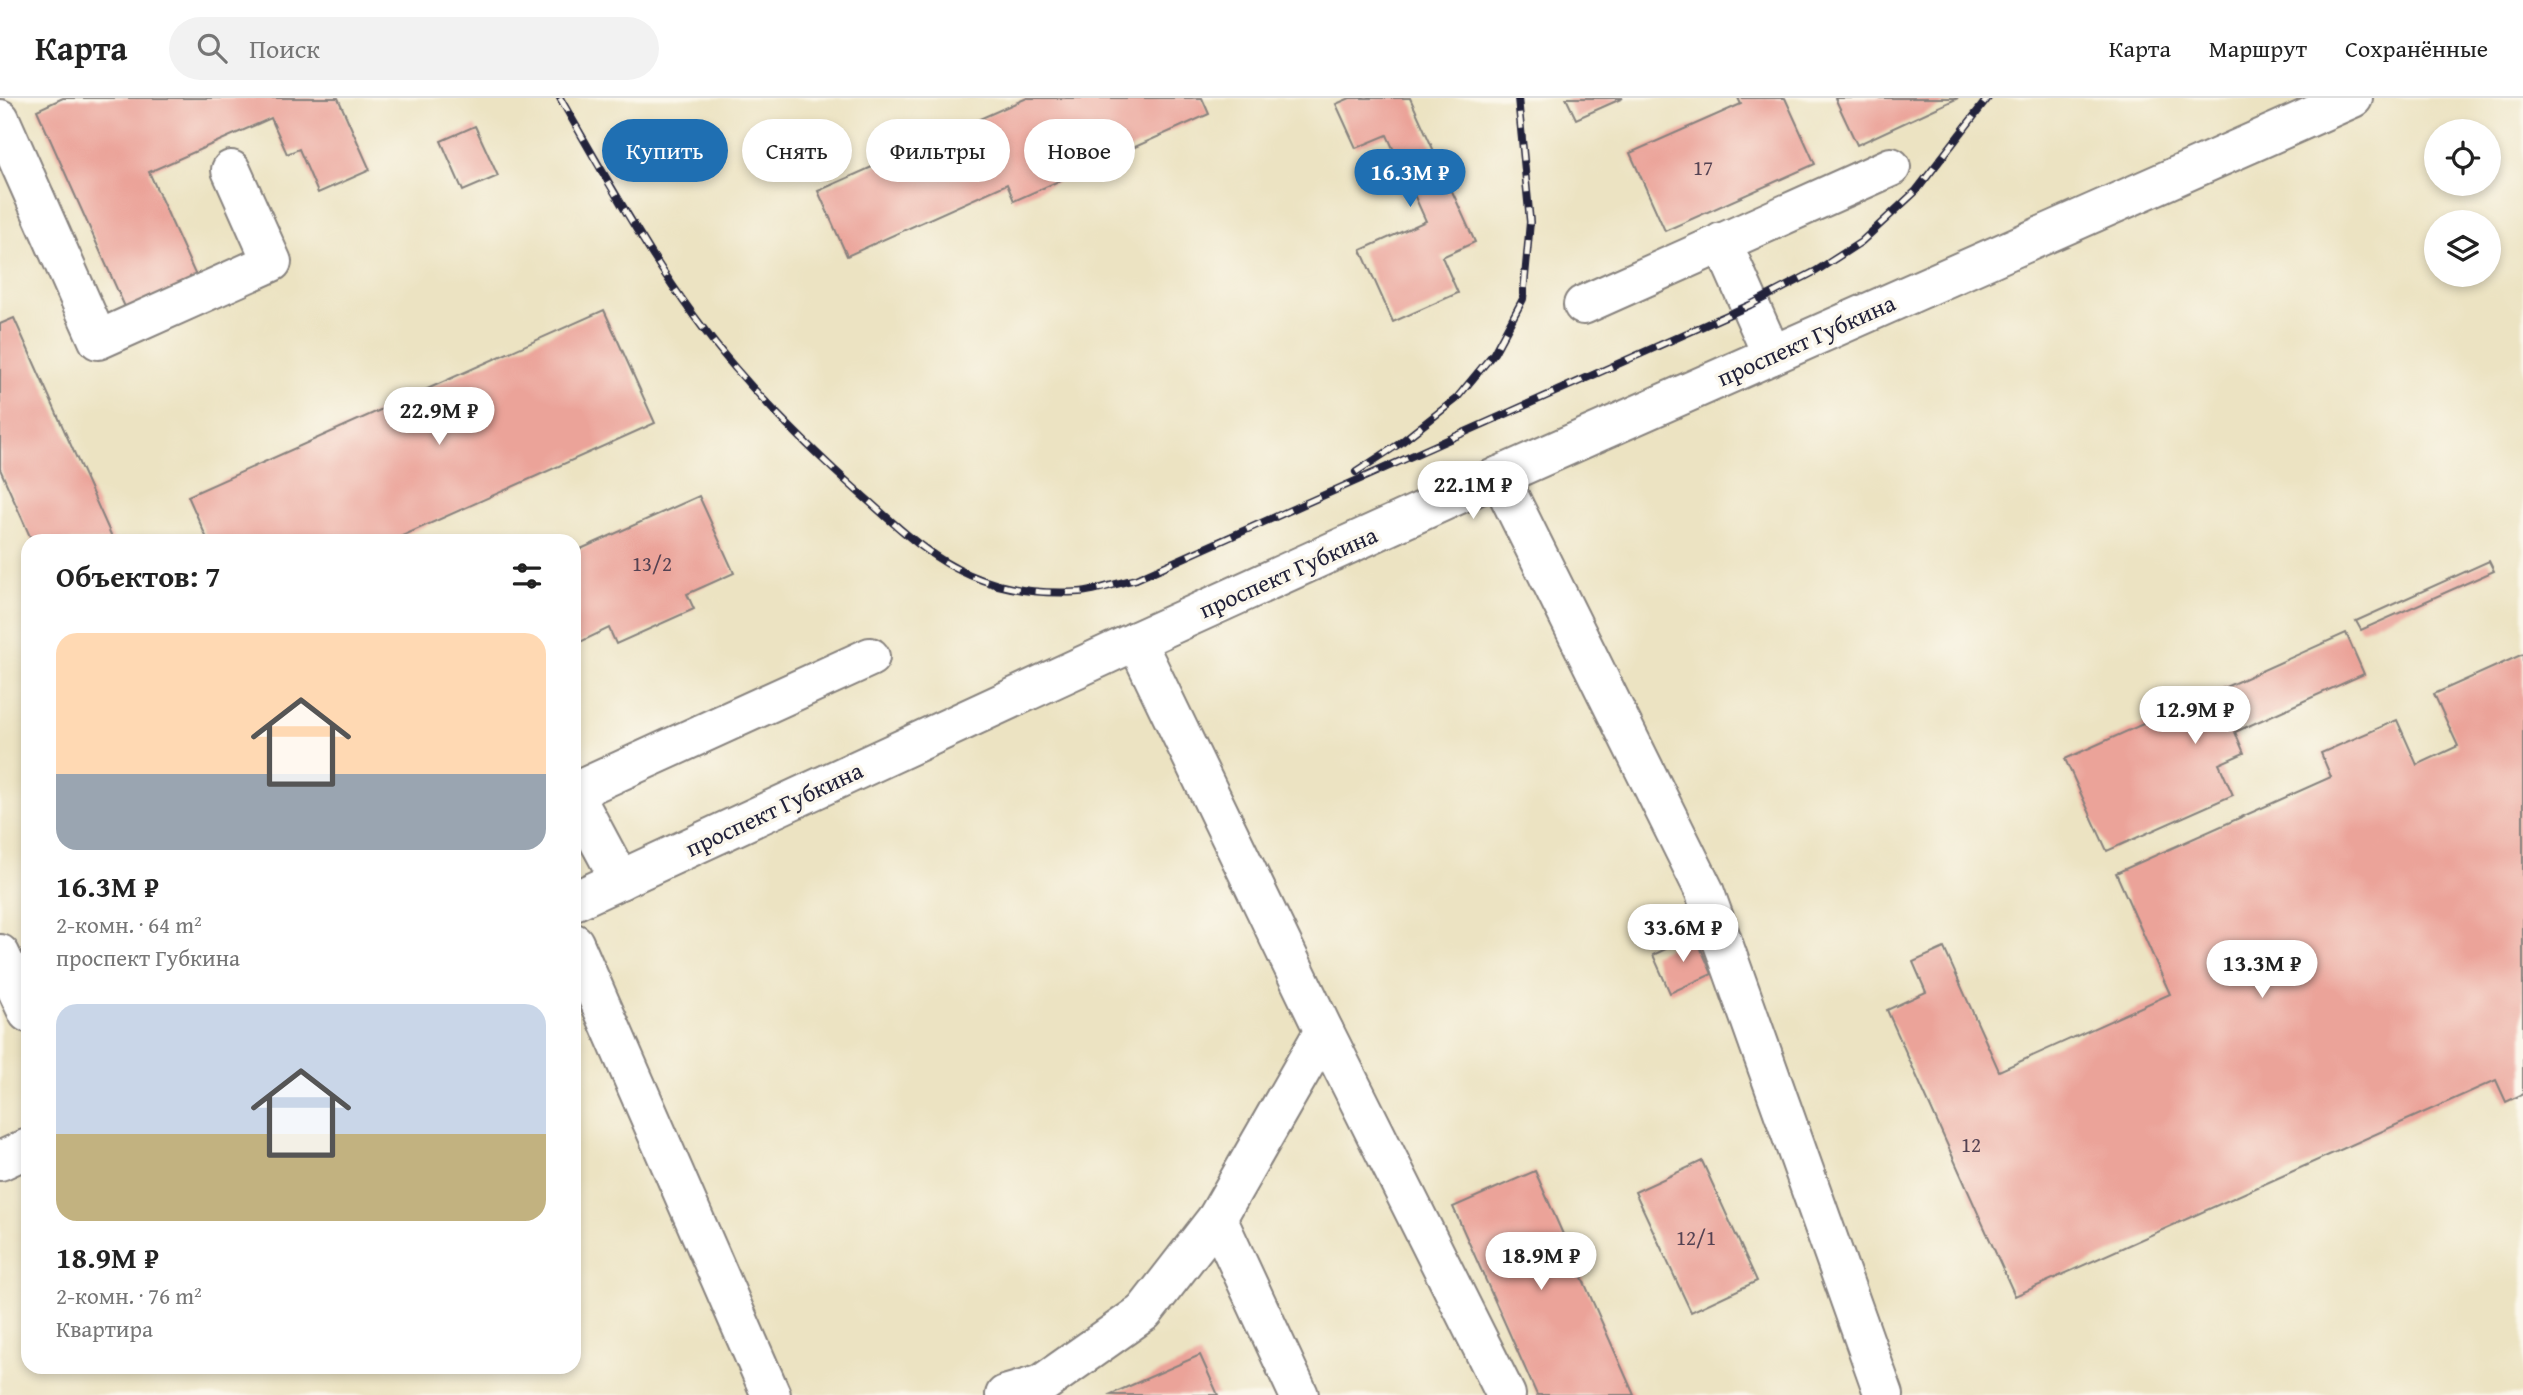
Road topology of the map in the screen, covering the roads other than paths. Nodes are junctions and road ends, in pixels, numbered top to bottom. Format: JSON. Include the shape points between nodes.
{"nodes":[{"id":1,"x":2353,"y":98,"type":"edge"},
{"id":2,"x":0,"y":119,"type":"edge"},
{"id":3,"x":1891,"y":167,"type":"dead end"},
{"id":4,"x":231,"y":170,"type":"dead end"},
{"id":5,"x":1722,"y":242,"type":"junction"},
{"id":6,"x":1583,"y":305,"type":"dead end"},
{"id":7,"x":1772,"y":355,"type":"junction"},
{"id":8,"x":1499,"y":476,"type":"junction"},
{"id":9,"x":1136,"y":641,"type":"junction"},
{"id":10,"x":870,"y":657,"type":"dead end"},
{"id":11,"x":581,"y":790,"type":"edge"},
{"id":12,"x":581,"y":806,"type":"edge"},
{"id":13,"x":620,"y":880,"type":"junction"},
{"id":14,"x":581,"y":898,"type":"edge"},
{"id":15,"x":0,"y":954,"type":"edge"},
{"id":16,"x":581,"y":959,"type":"edge"},
{"id":17,"x":21,"y":998,"type":"edge"},
{"id":18,"x":1324,"y":1031,"type":"junction"},
{"id":19,"x":21,"y":1151,"type":"edge"},
{"id":20,"x":0,"y":1161,"type":"edge"},
{"id":21,"x":1217,"y":1217,"type":"junction"},
{"id":22,"x":771,"y":1395,"type":"edge"},
{"id":23,"x":1004,"y":1395,"type":"edge"},
{"id":24,"x":1299,"y":1395,"type":"edge"},
{"id":25,"x":1506,"y":1395,"type":"edge"},
{"id":26,"x":1884,"y":1395,"type":"edge"}],
"edges":[{"from":1,"to":7,"type":"main road","name":"проспект Губкина"},
{"from":2,"to":4,"type":"main road","via":[[98,340],[272,262]]},
{"from":3,"to":5,"type":"main road"},
{"from":5,"to":6,"type":"main road"},
{"from":5,"to":7,"type":"main road"},
{"from":7,"to":8,"type":"main road","name":"проспект Губкина"},
{"from":8,"to":9,"type":"main road","name":"проспект Губкина"},
{"from":8,"to":26,"type":"main road","via":[[1704,890]]},
{"from":9,"to":13,"type":"main road","name":"проспект Губкина"},
{"from":9,"to":18,"type":"main road"},
{"from":10,"to":11,"type":"main road"},
{"from":12,"to":13,"type":"main road"},
{"from":13,"to":14,"type":"main road","name":"проспект Губкина"},
{"from":15,"to":17,"type":"main road"},
{"from":16,"to":22,"type":"main road"},
{"from":18,"to":21,"type":"main road"},
{"from":18,"to":25,"type":"main road"},
{"from":19,"to":20,"type":"main road"},
{"from":21,"to":23,"type":"main road","via":[[1144,1312],[1042,1384]]},
{"from":21,"to":24,"type":"main road"}]}
